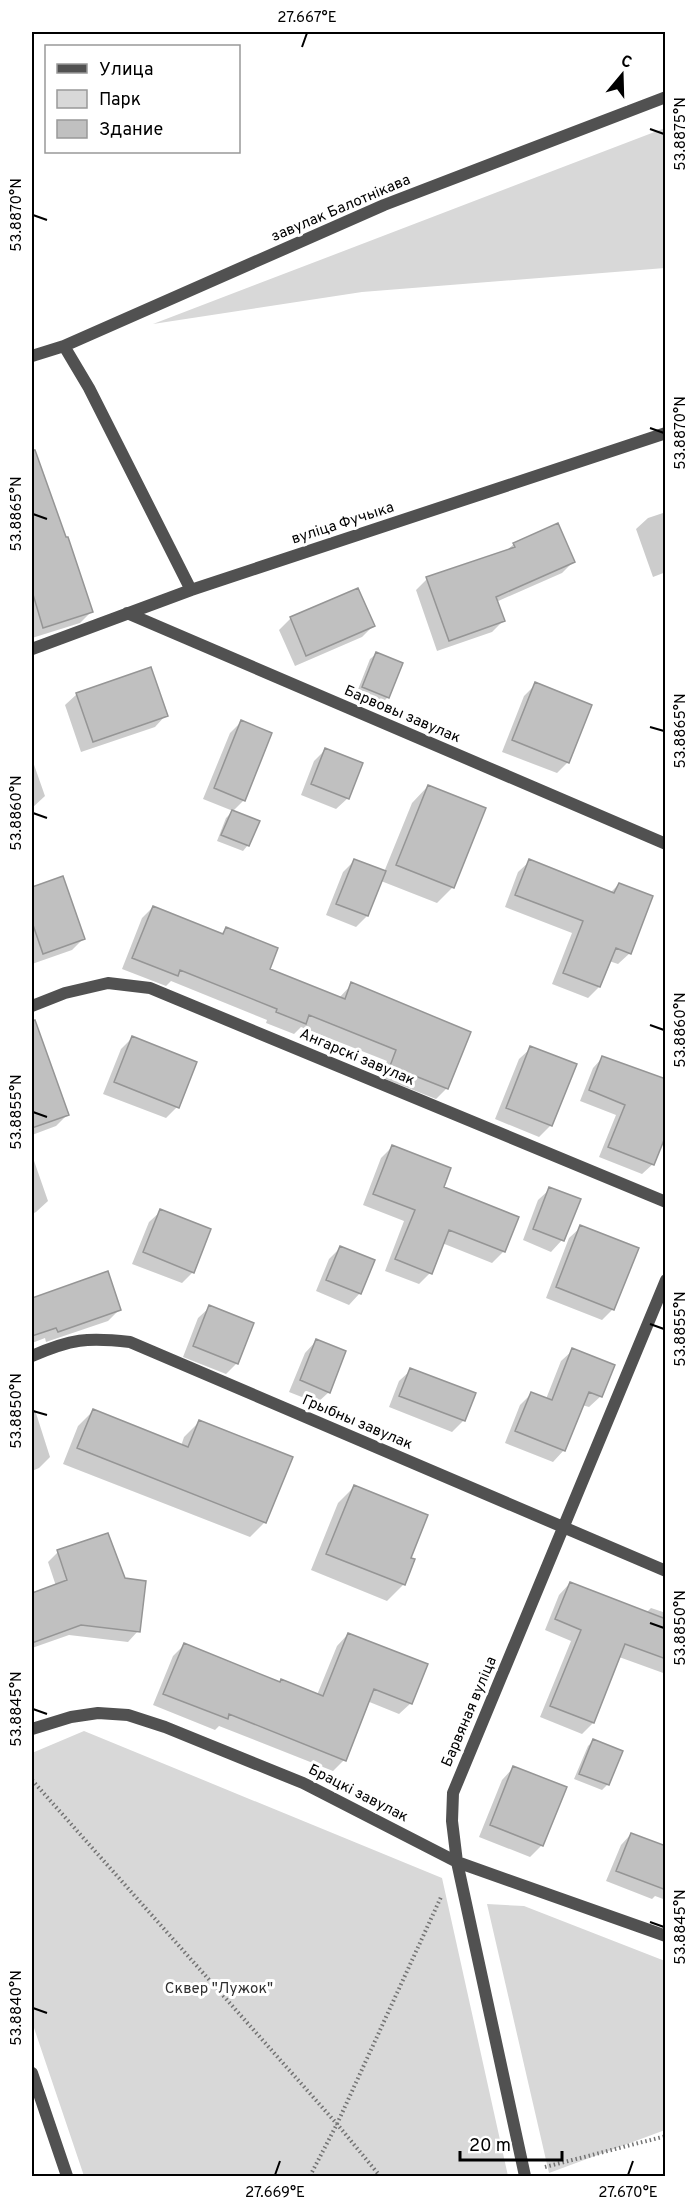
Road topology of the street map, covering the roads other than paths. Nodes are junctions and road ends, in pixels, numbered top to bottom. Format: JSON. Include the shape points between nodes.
{"nodes":[{"id":1,"x":666,"y":97,"type":"edge"},
{"id":2,"x":64,"y":346,"type":"junction"},
{"id":3,"x":32,"y":356,"type":"edge"},
{"id":4,"x":666,"y":433,"type":"edge"},
{"id":5,"x":191,"y":590,"type":"junction"},
{"id":6,"x":127,"y":613,"type":"junction"},
{"id":7,"x":32,"y":649,"type":"edge"},
{"id":8,"x":666,"y":844,"type":"edge"},
{"id":9,"x":32,"y":1006,"type":"edge"},
{"id":10,"x":666,"y":1202,"type":"edge"},
{"id":11,"x":666,"y":1280,"type":"edge"},
{"id":12,"x":32,"y":1356,"type":"edge"},
{"id":13,"x":563,"y":1527,"type":"junction"},
{"id":14,"x":666,"y":1571,"type":"edge"},
{"id":15,"x":32,"y":1729,"type":"edge"},
{"id":16,"x":457,"y":1862,"type":"junction"},
{"id":17,"x":666,"y":1936,"type":"edge"},
{"id":18,"x":32,"y":2073,"type":"edge"},
{"id":19,"x":525,"y":2175,"type":"edge"},
{"id":20,"x":67,"y":2176,"type":"edge"}],
"edges":[{"from":1,"to":2,"type":"street","name":"завулак Балотнікава","via":[[384,205]]},
{"from":2,"to":3,"type":"street","name":"завулак Балотнікава"},
{"from":2,"to":5,"type":"street"},
{"from":4,"to":5,"type":"street","name":"вуліца Фучыка"},
{"from":5,"to":6,"type":"street","name":"вуліца Фучыка"},
{"from":6,"to":7,"type":"street","name":"вуліца Фучыка"},
{"from":6,"to":8,"type":"street","name":"Барвовы завулак"},
{"from":9,"to":10,"type":"street","name":"Ангарскі завулак","via":[[108,983],[150,988]]},
{"from":11,"to":13,"type":"street","name":"Барвяная вуліца"},
{"from":12,"to":13,"type":"street","name":"Грыбны завулак","via":[[60,1343],[95,1338],[130,1342]]},
{"from":13,"to":14,"type":"street","name":"Грыбны завулак"},
{"from":13,"to":16,"type":"street","name":"Барвяная вуліца","via":[[453,1794]]},
{"from":15,"to":16,"type":"street","name":"Брацкі завулак","via":[[71,1717],[128,1714],[303,1783]]},
{"from":16,"to":17,"type":"street","name":"Брацкі завулак"},
{"from":16,"to":19,"type":"street","name":"Барвяная вуліца"},
{"from":18,"to":20,"type":"street"}]}
